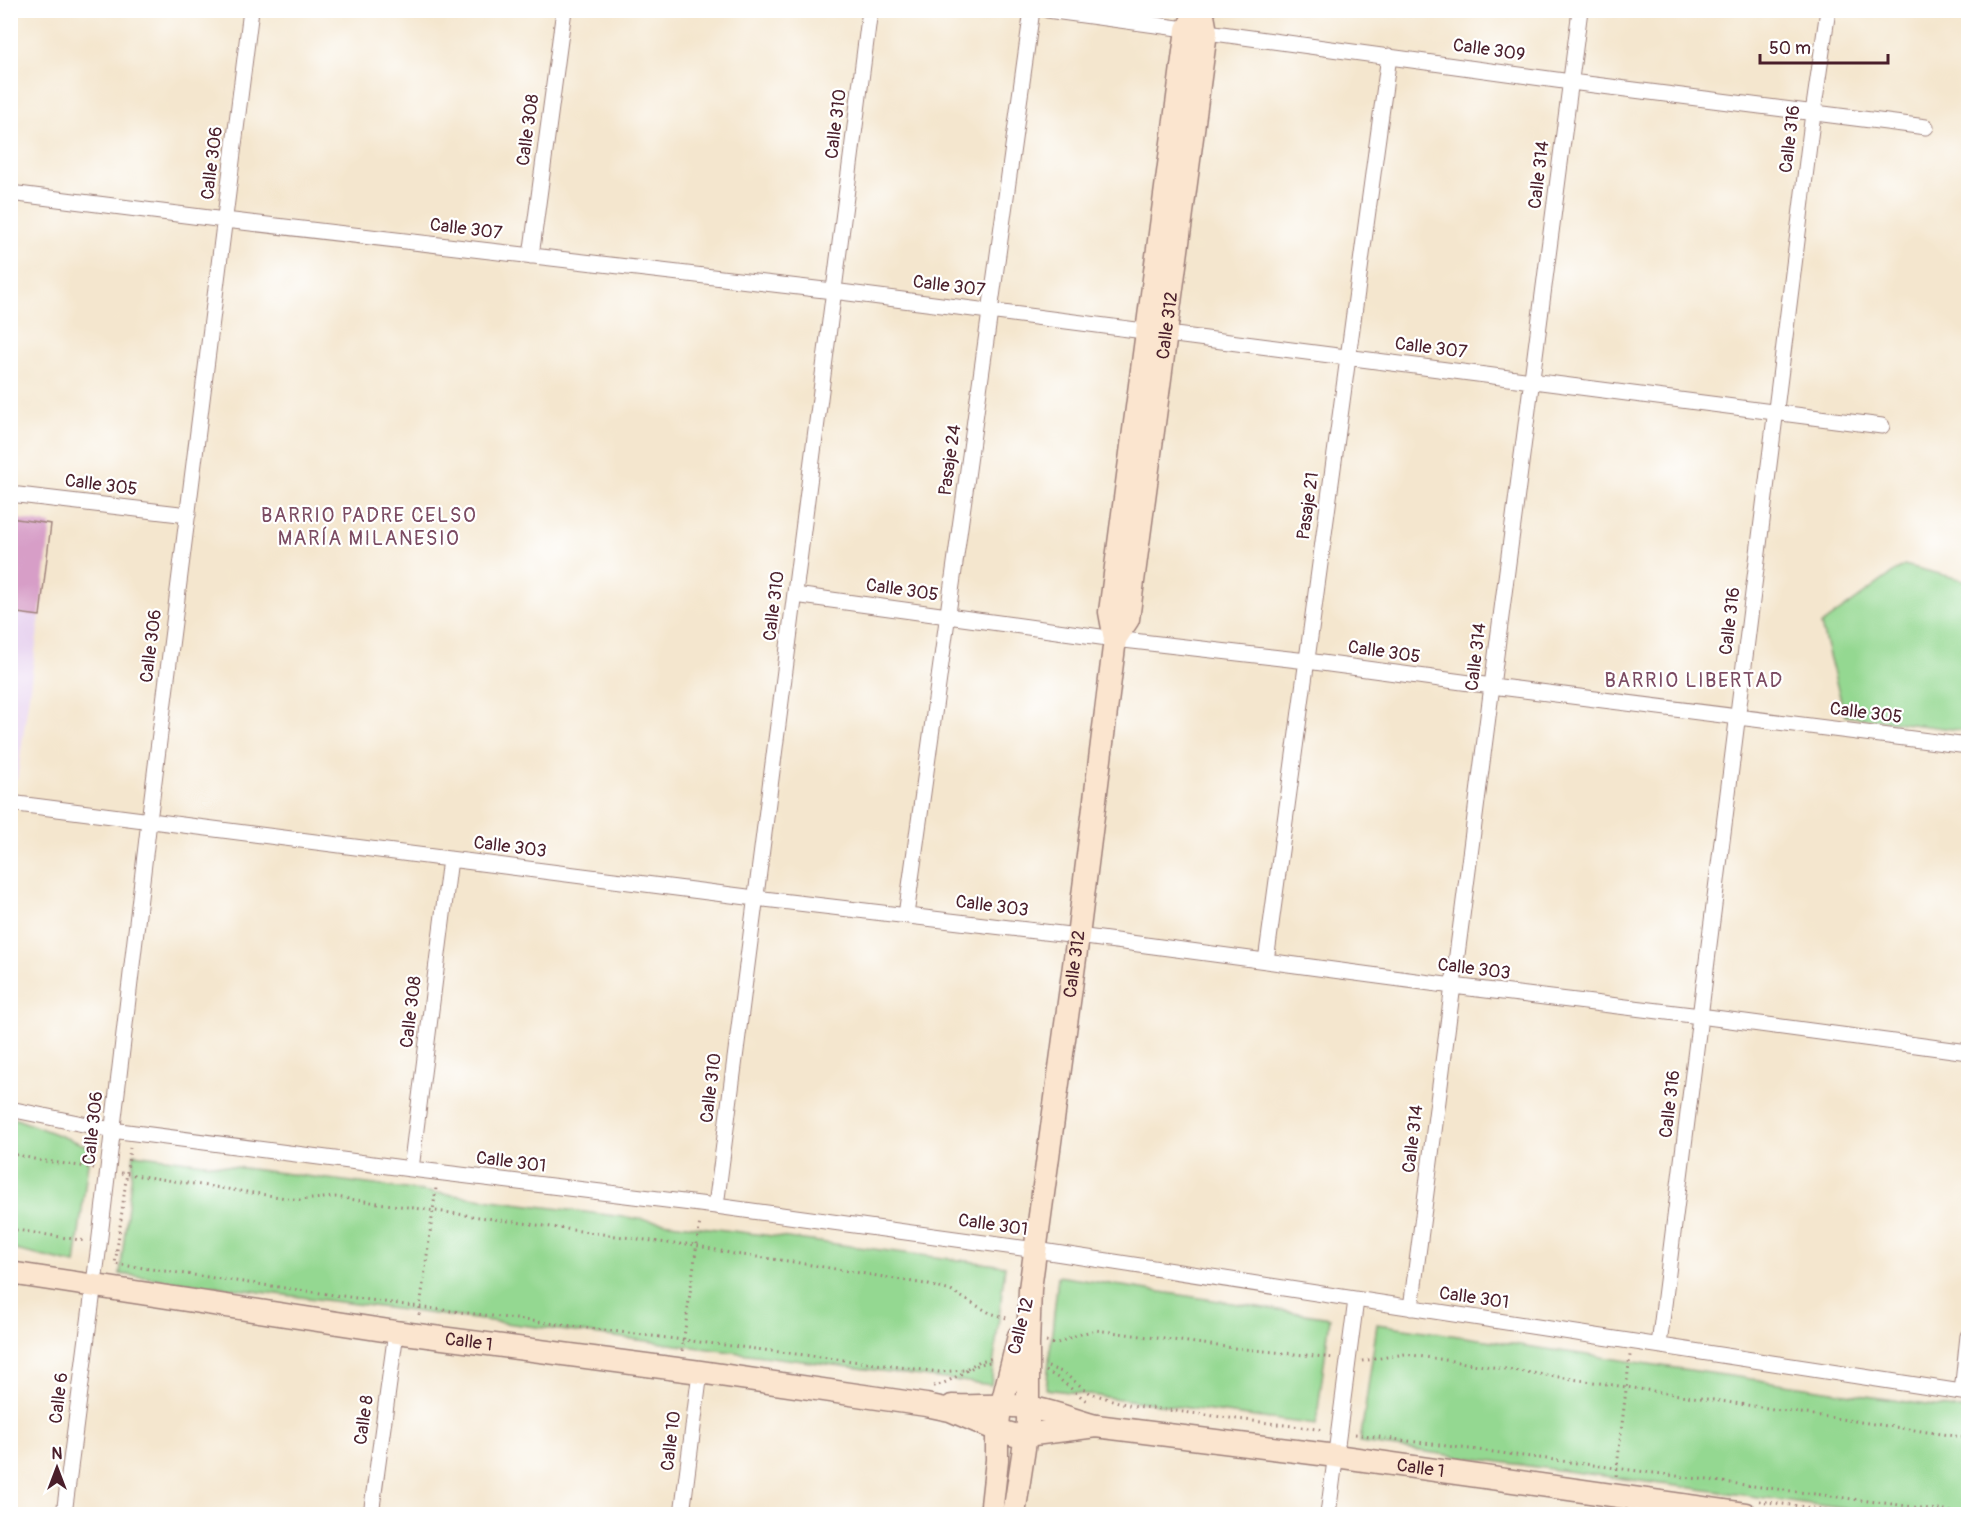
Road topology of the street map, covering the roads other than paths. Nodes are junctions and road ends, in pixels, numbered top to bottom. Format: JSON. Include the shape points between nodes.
{"nodes":[{"id":1,"x":251,"y":10,"type":"edge"},
{"id":2,"x":564,"y":10,"type":"edge"},
{"id":3,"x":870,"y":10,"type":"edge"},
{"id":4,"x":1032,"y":10,"type":"edge"},
{"id":5,"x":1047,"y":10,"type":"edge"},
{"id":6,"x":1580,"y":10,"type":"edge"},
{"id":7,"x":1828,"y":10,"type":"edge"},
{"id":8,"x":1198,"y":20,"type":"edge"},
{"id":9,"x":1389,"y":56,"type":"junction"},
{"id":10,"x":1571,"y":82,"type":"junction"},
{"id":11,"x":1813,"y":113,"type":"junction"},
{"id":12,"x":1926,"y":127,"type":"dead end"},
{"id":13,"x":10,"y":193,"type":"edge"},
{"id":14,"x":225,"y":220,"type":"junction"},
{"id":15,"x":531,"y":256,"type":"junction"},
{"id":16,"x":833,"y":291,"type":"junction"},
{"id":17,"x":989,"y":311,"type":"junction"},
{"id":18,"x":1157,"y":332,"type":"junction"},
{"id":19,"x":1348,"y":357,"type":"junction"},
{"id":20,"x":1532,"y":381,"type":"junction"},
{"id":21,"x":1776,"y":412,"type":"junction"},
{"id":22,"x":1882,"y":426,"type":"dead end"},
{"id":23,"x":10,"y":494,"type":"edge"},
{"id":24,"x":188,"y":515,"type":"junction"},
{"id":25,"x":795,"y":595,"type":"junction"},
{"id":26,"x":948,"y":615,"type":"junction"},
{"id":27,"x":1115,"y":639,"type":"junction"},
{"id":28,"x":1307,"y":661,"type":"junction"},
{"id":29,"x":1492,"y":686,"type":"junction"},
{"id":30,"x":1738,"y":717,"type":"junction"},
{"id":31,"x":1968,"y":746,"type":"edge"},
{"id":32,"x":10,"y":803,"type":"edge"},
{"id":33,"x":149,"y":820,"type":"junction"},
{"id":34,"x":450,"y":859,"type":"junction"},
{"id":35,"x":755,"y":898,"type":"junction"},
{"id":36,"x":906,"y":915,"type":"junction"},
{"id":37,"x":1078,"y":936,"type":"junction"},
{"id":38,"x":1266,"y":961,"type":"junction"},
{"id":39,"x":1453,"y":986,"type":"junction"},
{"id":40,"x":1700,"y":1016,"type":"junction"},
{"id":41,"x":1968,"y":1052,"type":"edge"},
{"id":42,"x":10,"y":1109,"type":"edge"},
{"id":43,"x":112,"y":1130,"type":"junction"},
{"id":44,"x":411,"y":1169,"type":"junction"},
{"id":45,"x":709,"y":1205,"type":"junction"},
{"id":46,"x":1036,"y":1250,"type":"junction"},
{"id":47,"x":10,"y":1273,"type":"edge"},
{"id":48,"x":94,"y":1286,"type":"junction"},
{"id":49,"x":1030,"y":1289,"type":"joint"},
{"id":50,"x":1356,"y":1300,"type":"junction"},
{"id":51,"x":1411,"y":1308,"type":"junction"},
{"id":52,"x":406,"y":1333,"type":"junction"},
{"id":53,"x":1968,"y":1336,"type":"edge"},
{"id":54,"x":1659,"y":1345,"type":"junction"},
{"id":55,"x":1020,"y":1362,"type":"junction"},
{"id":56,"x":689,"y":1371,"type":"junction"},
{"id":57,"x":1965,"y":1393,"type":"edge"},
{"id":58,"x":926,"y":1405,"type":"junction"},
{"id":59,"x":1001,"y":1406,"type":"junction"},
{"id":60,"x":1028,"y":1407,"type":"junction"},
{"id":61,"x":1096,"y":1426,"type":"junction"},
{"id":62,"x":997,"y":1430,"type":"junction"},
{"id":63,"x":1026,"y":1435,"type":"junction"},
{"id":64,"x":1336,"y":1456,"type":"junction"},
{"id":65,"x":1636,"y":1507,"type":"edge"},
{"id":66,"x":64,"y":1515,"type":"edge"},
{"id":67,"x":371,"y":1515,"type":"edge"},
{"id":68,"x":682,"y":1515,"type":"edge"},
{"id":69,"x":991,"y":1515,"type":"edge"},
{"id":70,"x":1014,"y":1515,"type":"edge"},
{"id":71,"x":1329,"y":1515,"type":"edge"},
{"id":72,"x":1745,"y":1515,"type":"edge"}],
"edges":[{"from":1,"to":14,"type":"street","name":"Calle 306"},
{"from":2,"to":15,"type":"street","name":"Calle 308"},
{"from":3,"to":16,"type":"street","name":"Calle 310"},
{"from":4,"to":17,"type":"street","name":"Pasaje 24"},
{"from":5,"to":8,"type":"street","name":"Calle 309"},
{"from":6,"to":10,"type":"street","name":"Calle 314"},
{"from":7,"to":11,"type":"street","name":"Calle 316"},
{"from":8,"to":9,"type":"street","name":"Calle 309"},
{"from":8,"to":18,"type":"street","name":"Calle 312"},
{"from":9,"to":10,"type":"street","name":"Calle 309"},
{"from":9,"to":19,"type":"street","name":"Pasaje 21"},
{"from":10,"to":11,"type":"street","name":"Calle 309"},
{"from":10,"to":20,"type":"street","name":"Calle 314"},
{"from":11,"to":12,"type":"street","name":"Calle 309"},
{"from":11,"to":21,"type":"street","name":"Calle 316"},
{"from":13,"to":14,"type":"street","name":"Calle 307"},
{"from":14,"to":15,"type":"street","name":"Calle 307"},
{"from":14,"to":24,"type":"street","name":"Calle 306"},
{"from":15,"to":16,"type":"street","name":"Calle 307"},
{"from":16,"to":17,"type":"street","name":"Calle 307"},
{"from":16,"to":25,"type":"street","name":"Calle 310"},
{"from":17,"to":18,"type":"street","name":"Calle 307"},
{"from":17,"to":26,"type":"street","name":"Pasaje 24"},
{"from":18,"to":19,"type":"street","name":"Calle 307"},
{"from":18,"to":27,"type":"street","name":"Calle 312","via":[[1110,612]]},
{"from":19,"to":20,"type":"street","name":"Calle 307"},
{"from":19,"to":28,"type":"street","name":"Pasaje 21"},
{"from":20,"to":21,"type":"street","name":"Calle 307"},
{"from":20,"to":29,"type":"street","name":"Calle 314"},
{"from":21,"to":22,"type":"street","name":"Calle 307"},
{"from":21,"to":30,"type":"street","name":"Calle 316"},
{"from":23,"to":24,"type":"street","name":"Calle 305"},
{"from":24,"to":33,"type":"street","name":"Calle 306"},
{"from":25,"to":26,"type":"street","name":"Calle 305"},
{"from":25,"to":35,"type":"street","name":"Calle 310"},
{"from":26,"to":27,"type":"street","name":"Calle 305"},
{"from":26,"to":36,"type":"street","name":"Pasaje 24"},
{"from":27,"to":28,"type":"street","name":"Calle 305"},
{"from":27,"to":37,"type":"street","name":"Calle 312"},
{"from":28,"to":29,"type":"street","name":"Calle 305"},
{"from":28,"to":38,"type":"street","name":"Pasaje 21"},
{"from":29,"to":30,"type":"street","name":"Calle 305"},
{"from":29,"to":39,"type":"street","name":"Calle 314"},
{"from":30,"to":31,"type":"street","name":"Calle 305"},
{"from":30,"to":40,"type":"street","name":"Calle 316"},
{"from":32,"to":33,"type":"street","name":"Calle 303"},
{"from":33,"to":34,"type":"street","name":"Calle 303"},
{"from":33,"to":43,"type":"street","name":"Calle 306"},
{"from":34,"to":35,"type":"street","name":"Calle 303"},
{"from":34,"to":44,"type":"street","name":"Calle 308"},
{"from":35,"to":36,"type":"street","name":"Calle 303"},
{"from":35,"to":45,"type":"street","name":"Calle 310"},
{"from":36,"to":37,"type":"street","name":"Calle 303"},
{"from":37,"to":38,"type":"street","name":"Calle 303"},
{"from":37,"to":46,"type":"street","name":"Calle 312"},
{"from":38,"to":39,"type":"street","name":"Calle 303"},
{"from":39,"to":40,"type":"street","name":"Calle 303"},
{"from":39,"to":51,"type":"street","name":"Calle 314"},
{"from":40,"to":41,"type":"street","name":"Calle 303"},
{"from":40,"to":54,"type":"street","name":"Calle 316"},
{"from":42,"to":43,"type":"street","name":"Calle 301"},
{"from":43,"to":44,"type":"street","name":"Calle 301"},
{"from":43,"to":48,"type":"street","name":"Calle 306"},
{"from":44,"to":45,"type":"street","name":"Calle 301"},
{"from":45,"to":46,"type":"street","name":"Calle 301"},
{"from":46,"to":49,"type":"street","name":"Calle 312"},
{"from":46,"to":50,"type":"street","name":"Calle 301"},
{"from":47,"to":48,"type":"street","name":"Calle 1"},
{"from":48,"to":52,"type":"street","name":"Calle 1"},
{"from":48,"to":66,"type":"street","name":"Calle 6"},
{"from":49,"to":55,"type":"street","name":"Calle 12"},
{"from":50,"to":51,"type":"street","name":"Calle 301"},
{"from":50,"to":64,"type":"street"},
{"from":51,"to":54,"type":"street","name":"Calle 301"},
{"from":52,"to":56,"type":"street","name":"Calle 1"},
{"from":52,"to":67,"type":"street","name":"Calle 8"},
{"from":53,"to":57,"type":"street"},
{"from":54,"to":57,"type":"street","name":"Calle 301"},
{"from":55,"to":59,"type":"street","name":"Calle 12"},
{"from":55,"to":60,"type":"street","name":"Calle 12"},
{"from":56,"to":58,"type":"street","name":"Calle 1"},
{"from":56,"to":68,"type":"street","name":"Calle 10"},
{"from":58,"to":59,"type":"street","name":"Calle 1"},
{"from":58,"to":62,"type":"street","name":"Calle 1","via":[[950,1410]]},
{"from":59,"to":60,"type":"street","name":"Calle 1"},
{"from":59,"to":62,"type":"street","name":"Calle 12"},
{"from":60,"to":61,"type":"street","name":"Calle 1"},
{"from":60,"to":63,"type":"street","name":"Calle 12"},
{"from":61,"to":63,"type":"street","name":"Calle 1"},
{"from":61,"to":64,"type":"street","name":"Calle 1"},
{"from":62,"to":63,"type":"street","name":"Calle 1"},
{"from":62,"to":69,"type":"street","name":"Calle 12"},
{"from":63,"to":70,"type":"street","name":"Calle 12"},
{"from":64,"to":65,"type":"street","name":"Calle 1","via":[[1614,1496]]},
{"from":64,"to":71,"type":"street"},
{"from":65,"to":72,"type":"street","name":"Calle 1"}]}
